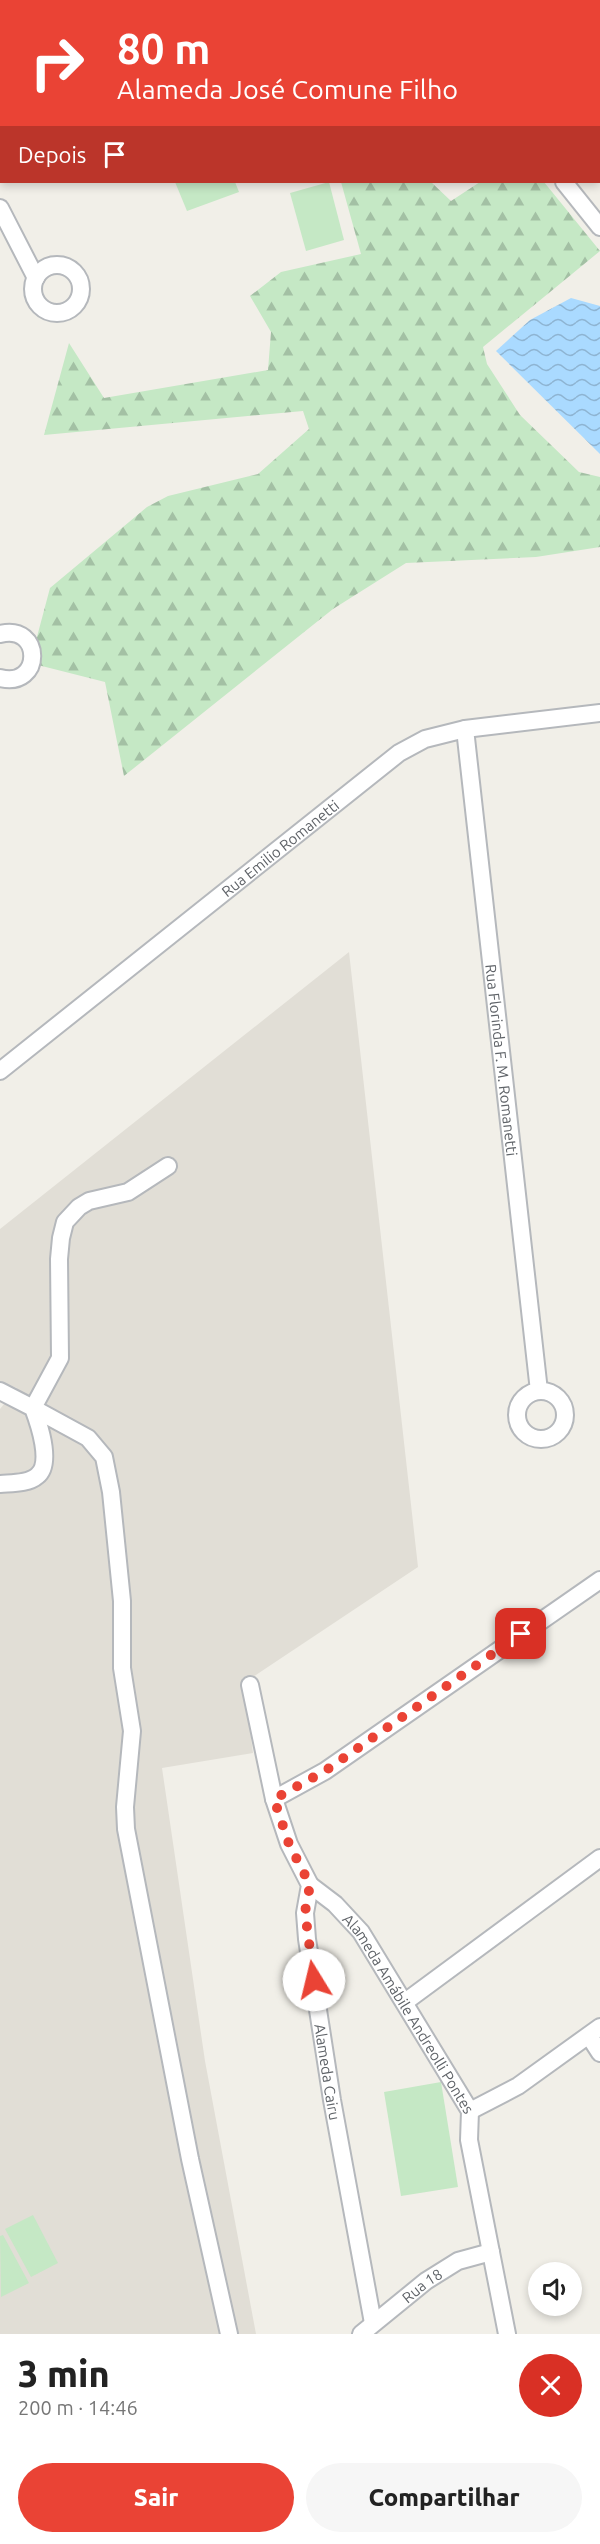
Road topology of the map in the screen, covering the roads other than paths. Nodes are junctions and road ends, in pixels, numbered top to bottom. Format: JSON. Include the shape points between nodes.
{"nodes":[{"id":1,"x":565,"y":183,"type":"edge"},
{"id":2,"x":0,"y":207,"type":"edge"},
{"id":3,"x":600,"y":227,"type":"edge"},
{"id":4,"x":36,"y":278,"type":"dead end"},
{"id":5,"x":0,"y":634,"type":"edge"},
{"id":6,"x":0,"y":678,"type":"edge"},
{"id":7,"x":600,"y":713,"type":"edge"},
{"id":8,"x":465,"y":729,"type":"junction"},
{"id":9,"x":1,"y":1068,"type":"edge"},
{"id":10,"x":168,"y":1166,"type":"dead end"},
{"id":11,"x":0,"y":1391,"type":"edge"},
{"id":12,"x":539,"y":1391,"type":"dead end"},
{"id":13,"x":33,"y":1408,"type":"junction"},
{"id":14,"x":0,"y":1484,"type":"edge"},
{"id":15,"x":600,"y":1580,"type":"edge"},
{"id":16,"x":250,"y":1685,"type":"dead end"},
{"id":17,"x":274,"y":1799,"type":"junction"},
{"id":18,"x":600,"y":1858,"type":"edge"},
{"id":19,"x":310,"y":1885,"type":"junction"},
{"id":20,"x":405,"y":2002,"type":"junction"},
{"id":21,"x":594,"y":2031,"type":"edge"},
{"id":22,"x":600,"y":2053,"type":"edge"},
{"id":23,"x":470,"y":2111,"type":"junction"},
{"id":24,"x":492,"y":2252,"type":"junction"},
{"id":25,"x":367,"y":2329,"type":"edge"},
{"id":26,"x":229,"y":2334,"type":"edge"},
{"id":27,"x":507,"y":2334,"type":"edge"}],
"edges":[{"from":1,"to":3,"type":"street"},
{"from":2,"to":4,"type":"street"},
{"from":5,"to":6,"type":"street","via":[[22,636],[33,656],[22,676]]},
{"from":7,"to":8,"type":"street","name":"Rua Emilio Romanetti"},
{"from":8,"to":9,"type":"street","name":"Rua Emilio Romanetti","via":[[425,739],[399,753]]},
{"from":8,"to":12,"type":"street","name":"Rua Florinda F. M. Romanetti"},
{"from":10,"to":13,"type":"street","via":[[128,1192],[89,1201],[65,1222],[59,1259],[60,1358]]},
{"from":11,"to":13,"type":"street"},
{"from":13,"to":14,"type":"street","via":[[40,1428],[43,1470],[35,1478]]},
{"from":13,"to":26,"type":"street","via":[[88,1438],[104,1457],[121,1590],[122,1668],[132,1731],[126,1829],[190,2159]]},
{"from":15,"to":17,"type":"street","via":[[325,1771]]},
{"from":16,"to":17,"type":"street"},
{"from":17,"to":19,"type":"street","via":[[289,1844]]},
{"from":18,"to":20,"type":"street"},
{"from":19,"to":20,"type":"street","name":"Alameda Amábile Andreolli Pontes","via":[[361,1932]]},
{"from":19,"to":25,"type":"street","name":"Alameda Cairu","via":[[305,1912],[307,1940]]},
{"from":20,"to":23,"type":"street","name":"Alameda Amábile Andreolli Pontes"},
{"from":21,"to":22,"type":"street"},
{"from":21,"to":23,"type":"street","via":[[518,2086]]},
{"from":23,"to":24,"type":"street","name":"Alameda Amábile Andreolli Pontes","via":[[469,2140]]},
{"from":24,"to":25,"type":"street","name":"Rua 18","via":[[458,2261],[426,2281]]},
{"from":24,"to":27,"type":"street","name":"Alameda Amábile Andreolli Pontes"}]}
